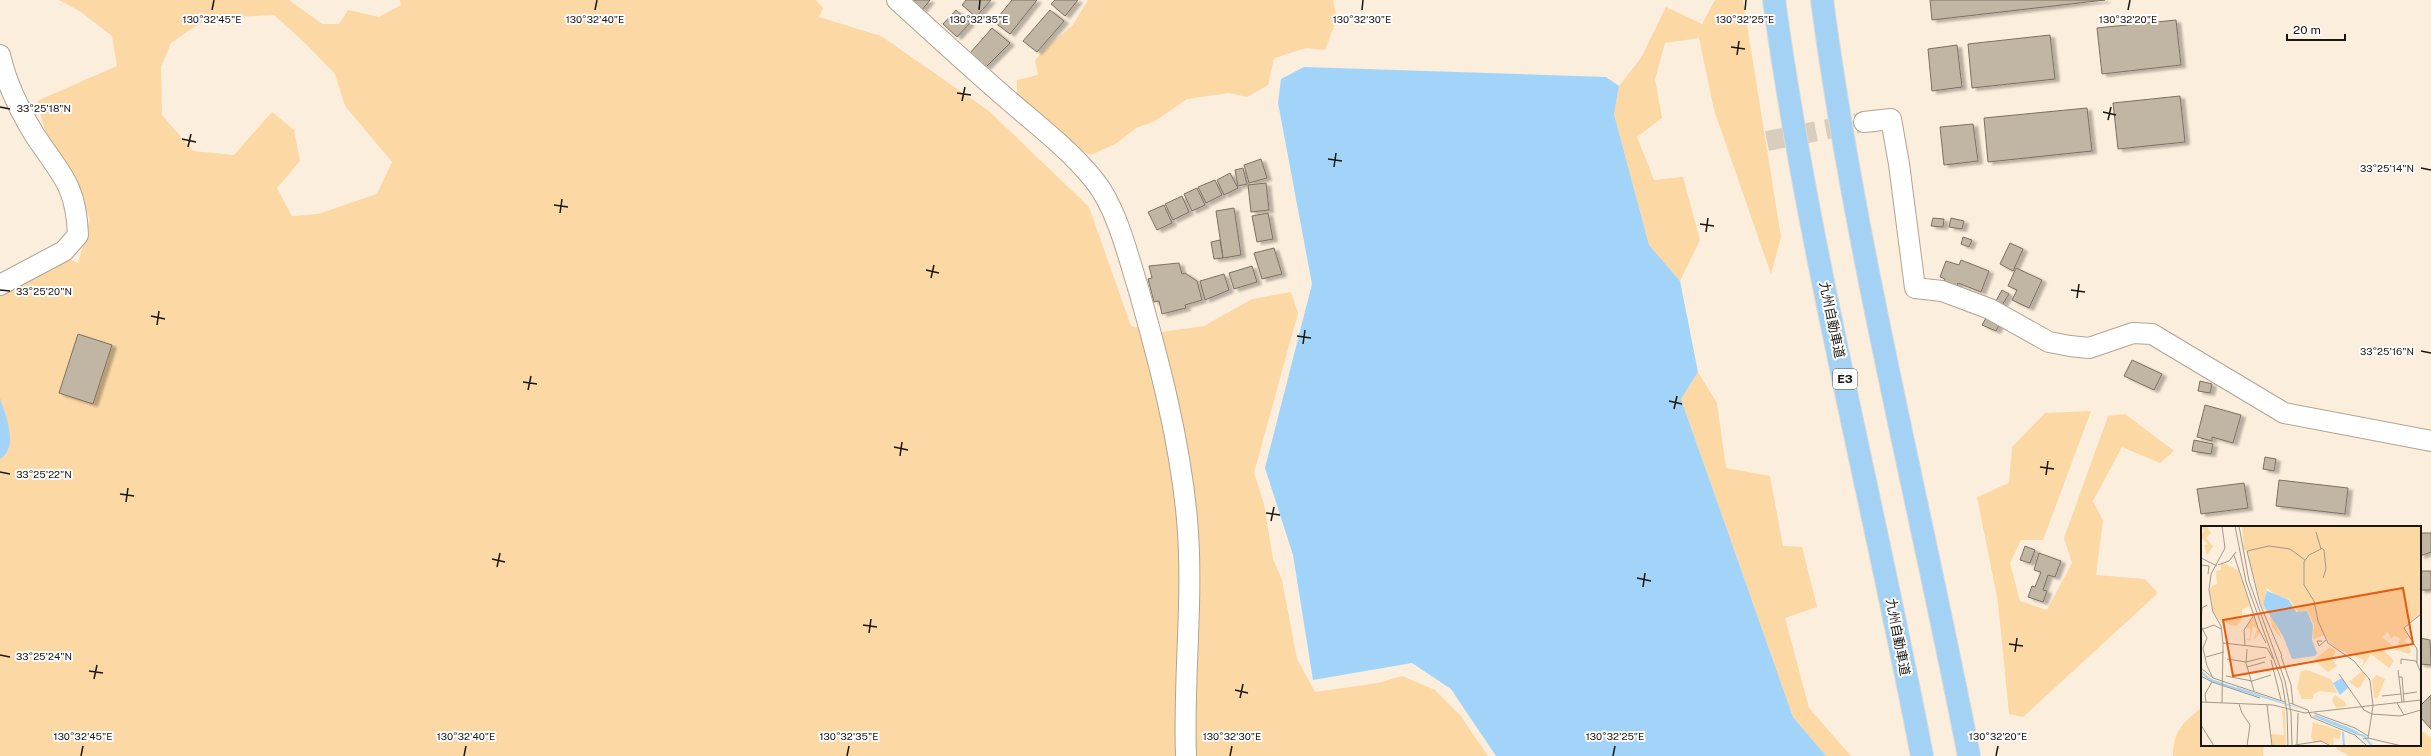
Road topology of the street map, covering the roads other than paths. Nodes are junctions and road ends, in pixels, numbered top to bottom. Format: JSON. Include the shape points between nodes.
{"nodes":[{"id":1,"x":897,"y":0,"type":"edge"},
{"id":2,"x":1774,"y":0,"type":"edge"},
{"id":3,"x":1822,"y":0,"type":"edge"},
{"id":4,"x":0,"y":55,"type":"edge"},
{"id":5,"x":1864,"y":122,"type":"tunnel mouth"},
{"id":6,"x":0,"y":285,"type":"edge"},
{"id":7,"x":2431,"y":441,"type":"edge"},
{"id":8,"x":1186,"y":756,"type":"edge"},
{"id":9,"x":1922,"y":756,"type":"edge"},
{"id":10,"x":1969,"y":756,"type":"edge"}],
"edges":[{"from":1,"to":8,"type":"street","via":[[1073,156],[1096,181],[1110,205],[1157,354],[1186,512],[1189,596]]},
{"from":2,"to":9,"type":"highway","name":"九州自動車道","number":"E3","via":[[1782,60],[1814,233]]},
{"from":3,"to":10,"type":"highway","via":[[1859,226],[1911,487]]},
{"from":4,"to":6,"type":"street","via":[[4,72],[33,132],[68,182],[77,209],[78,235],[64,251]]},
{"from":5,"to":7,"type":"street","via":[[1891,119],[1915,288],[1942,291],[1990,309],[2049,342],[2089,348],[2133,333],[2152,334],[2284,413]]}]}
